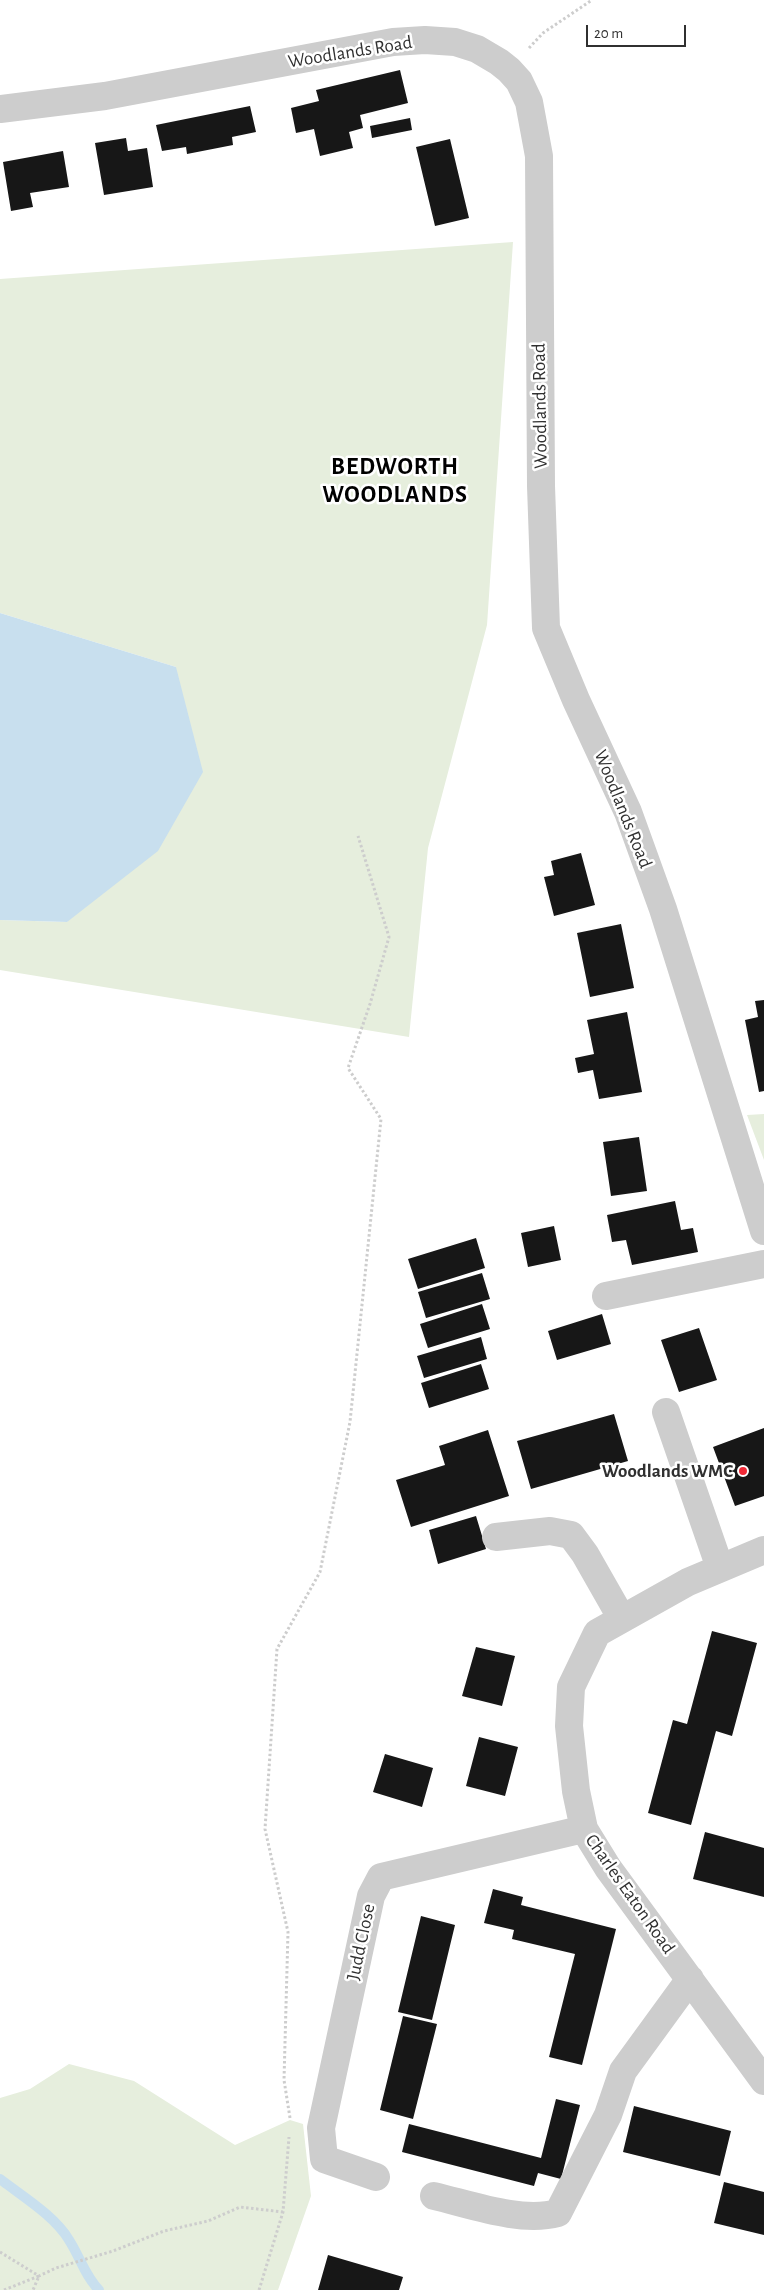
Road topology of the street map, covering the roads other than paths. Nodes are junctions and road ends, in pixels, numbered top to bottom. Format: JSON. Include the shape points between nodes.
{"nodes":[{"id":1,"x":0,"y":109,"type":"edge"},
{"id":2,"x":764,"y":1232,"type":"edge"},
{"id":3,"x":764,"y":1264,"type":"edge"},
{"id":4,"x":606,"y":1296,"type":"dead end"},
{"id":5,"x":666,"y":1412,"type":"dead end"},
{"id":6,"x":496,"y":1537,"type":"dead end"},
{"id":7,"x":764,"y":1550,"type":"edge"},
{"id":8,"x":720,"y":1568,"type":"junction"},
{"id":9,"x":622,"y":1619,"type":"junction"},
{"id":10,"x":584,"y":1829,"type":"junction"},
{"id":11,"x":690,"y":1979,"type":"junction"},
{"id":12,"x":764,"y":2081,"type":"edge"},
{"id":13,"x":376,"y":2177,"type":"dead end"},
{"id":14,"x":434,"y":2196,"type":"dead end"}],
"edges":[{"from":1,"to":2,"type":"street","name":"Woodlands Road","via":[[105,96],[393,42],[426,40],[455,42],[477,49],[499,62],[519,81],[529,102],[539,156],[541,486],[546,628],[628,812]]},
{"from":3,"to":4,"type":"street"},
{"from":5,"to":8,"type":"street"},
{"from":6,"to":9,"type":"street","via":[[550,1531],[571,1535]]},
{"from":7,"to":8,"type":"street","name":"Charles Eaton Road"},
{"from":8,"to":9,"type":"street","name":"Charles Eaton Road"},
{"from":9,"to":10,"type":"street","name":"Charles Eaton Road","via":[[597,1633],[570,1687],[569,1726]]},
{"from":10,"to":11,"type":"street","name":"Charles Eaton Road","via":[[608,1868]]},
{"from":10,"to":13,"type":"street","name":"Judd Close","via":[[381,1877],[371,1896],[322,2128],[324,2159]]},
{"from":11,"to":12,"type":"street","name":"Charles Eaton Road"},
{"from":11,"to":14,"type":"street","via":[[623,2070],[608,2115],[558,2213],[527,2217]]}]}
